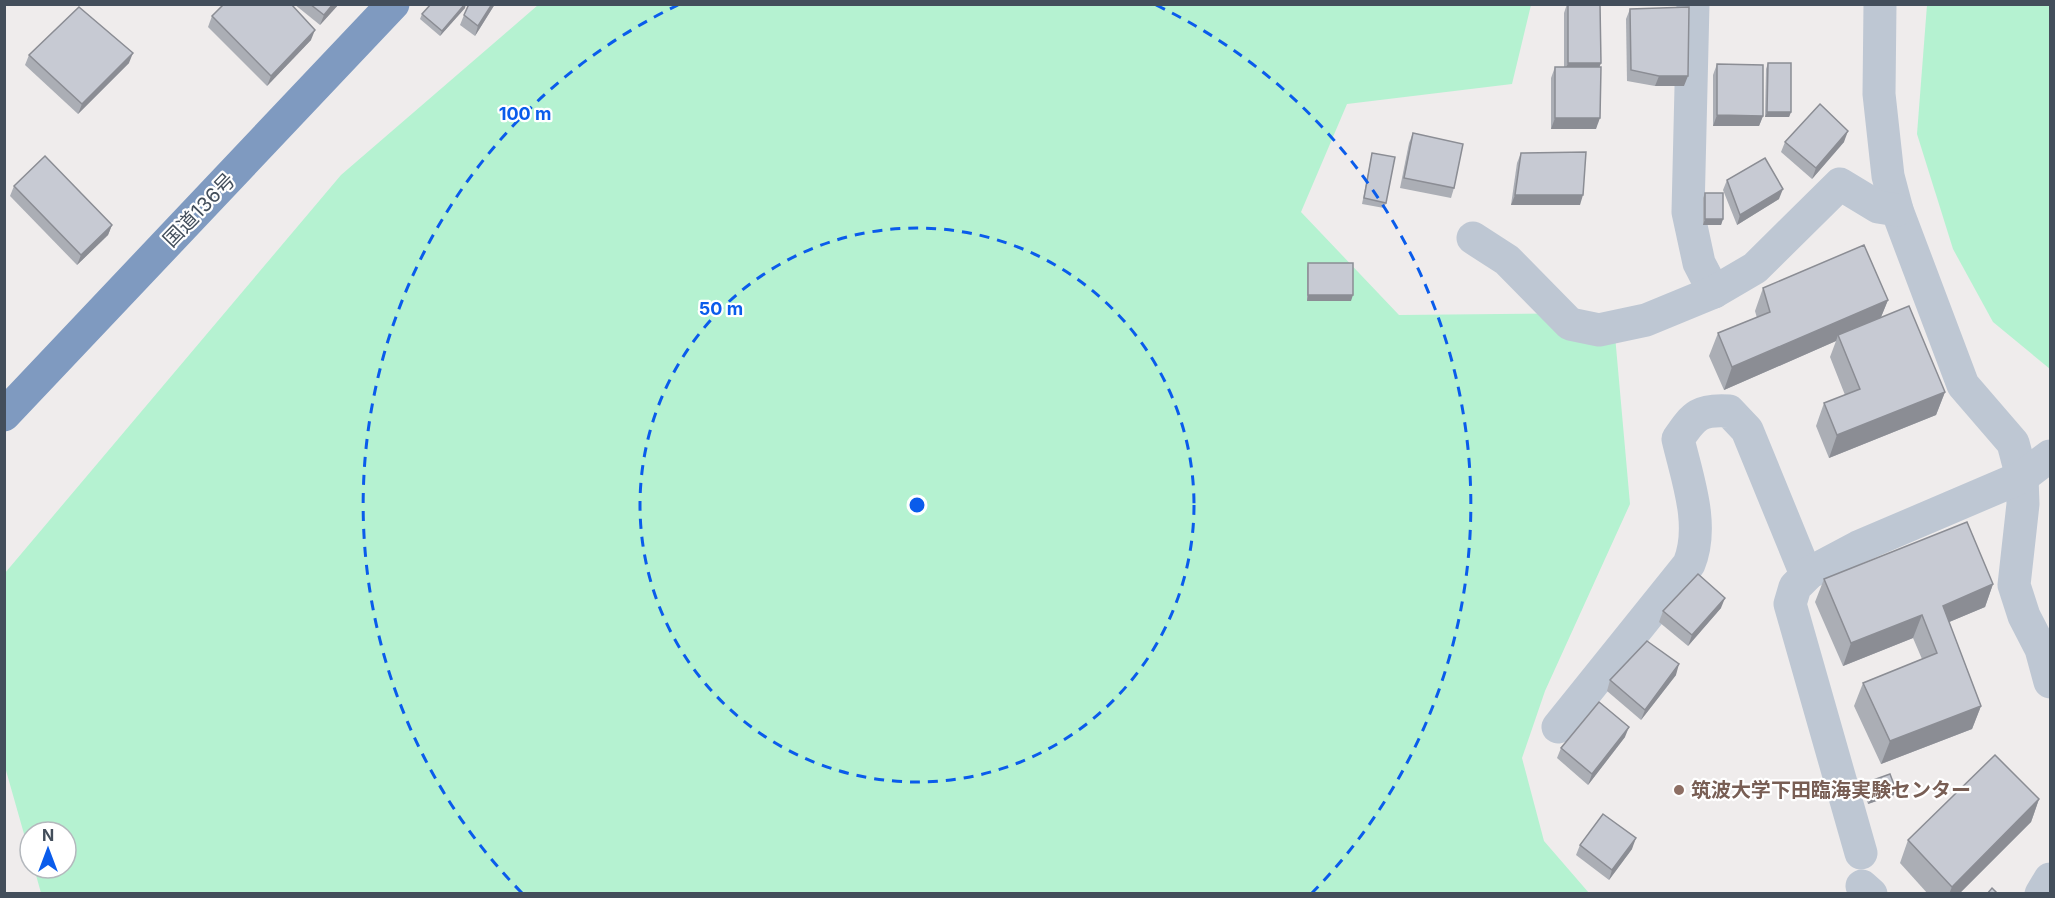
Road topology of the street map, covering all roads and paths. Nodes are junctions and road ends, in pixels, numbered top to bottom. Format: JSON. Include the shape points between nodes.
{"nodes":[{"id":1,"x":393,"y":4,"type":"edge"},
{"id":2,"x":1694,"y":4,"type":"edge"},
{"id":3,"x":1880,"y":4,"type":"edge"},
{"id":4,"x":1897,"y":210,"type":"junction"},
{"id":5,"x":1473,"y":238,"type":"dead end"},
{"id":6,"x":1714,"y":292,"type":"junction"},
{"id":7,"x":4,"y":415,"type":"edge"},
{"id":8,"x":2050,"y":456,"type":"edge"},
{"id":9,"x":2022,"y":477,"type":"junction"},
{"id":10,"x":1809,"y":573,"type":"junction"},
{"id":11,"x":2050,"y":682,"type":"edge"},
{"id":12,"x":1558,"y":727,"type":"dead end"},
{"id":13,"x":1861,"y":854,"type":"dead end"},
{"id":14,"x":2050,"y":879,"type":"edge"},
{"id":15,"x":2041,"y":894,"type":"edge"}],
"edges":[{"from":1,"to":7,"type":"highway","name":"国道136号"},
{"from":2,"to":6,"type":"street","via":[[1688,212],[1699,263]]},
{"from":3,"to":4,"type":"street","via":[[1879,94],[1888,176]]},
{"from":4,"to":6,"type":"street","via":[[1878,207],[1840,184],[1755,268]]},
{"from":4,"to":9,"type":"street","via":[[1963,385],[2013,443]]},
{"from":5,"to":6,"type":"street","via":[[1507,260],[1570,324],[1586,330],[1646,320]]},
{"from":8,"to":9,"type":"street"},
{"from":9,"to":10,"type":"street","via":[[1858,547]]},
{"from":9,"to":11,"type":"street","via":[[2014,585],[2041,649]]},
{"from":10,"to":12,"type":"street","via":[[1803,567],[1747,430],[1729,411],[1708,410],[1692,419],[1678,439],[1695,518],[1696,548],[1689,564]]},
{"from":10,"to":13,"type":"street","via":[[1795,587],[1791,604]]},
{"from":14,"to":15,"type":"street"}]}
